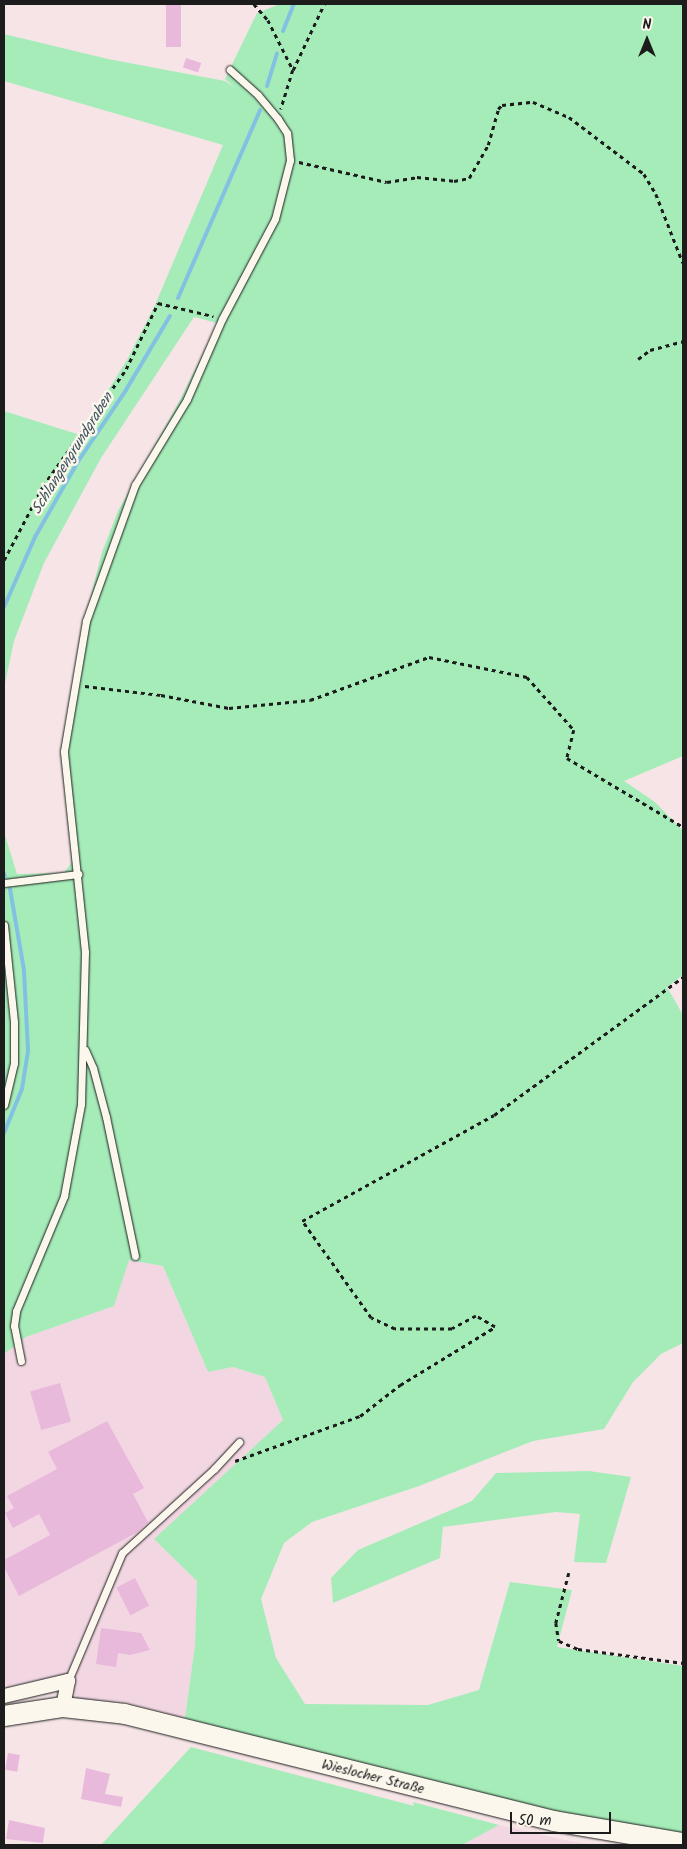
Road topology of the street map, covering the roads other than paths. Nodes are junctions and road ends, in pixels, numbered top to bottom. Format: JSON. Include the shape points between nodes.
{"nodes":[{"id":1,"x":230,"y":70,"type":"dead end"},
{"id":2,"x":78,"y":874,"type":"junction"},
{"id":3,"x":4,"y":883,"type":"edge"},
{"id":4,"x":4,"y":925,"type":"edge"},
{"id":5,"x":85,"y":1050,"type":"junction"},
{"id":6,"x":4,"y":1105,"type":"edge"},
{"id":7,"x":135,"y":1256,"type":"dead end"},
{"id":8,"x":20,"y":1361,"type":"dead end"},
{"id":9,"x":239,"y":1442,"type":"dead end"},
{"id":10,"x":68,"y":1681,"type":"junction"},
{"id":11,"x":4,"y":1696,"type":"edge"},
{"id":12,"x":63,"y":1708,"type":"junction"},
{"id":13,"x":4,"y":1716,"type":"edge"},
{"id":14,"x":683,"y":1843,"type":"edge"}],
"edges":[{"from":1,"to":2,"type":"lane","via":[[258,95],[278,120],[286,133],[290,160],[275,219],[222,318],[182,408],[135,485],[114,535],[86,621],[64,751]]},
{"from":2,"to":3,"type":"lane"},
{"from":2,"to":5,"type":"lane","via":[[85,952]]},
{"from":4,"to":6,"type":"lane","via":[[11,972],[14,1063]]},
{"from":5,"to":7,"type":"lane","via":[[106,1117]]},
{"from":5,"to":8,"type":"lane","via":[[77,1135],[64,1196],[16,1311],[14,1326]]},
{"from":9,"to":10,"type":"lane","via":[[122,1553]]},
{"from":10,"to":11,"type":"street"},
{"from":10,"to":12,"type":"street"},
{"from":12,"to":13,"type":"main road","name":"Wieslocher Straße"},
{"from":12,"to":14,"type":"main road","name":"Wieslocher Straße","via":[[125,1714],[554,1821]]}]}
